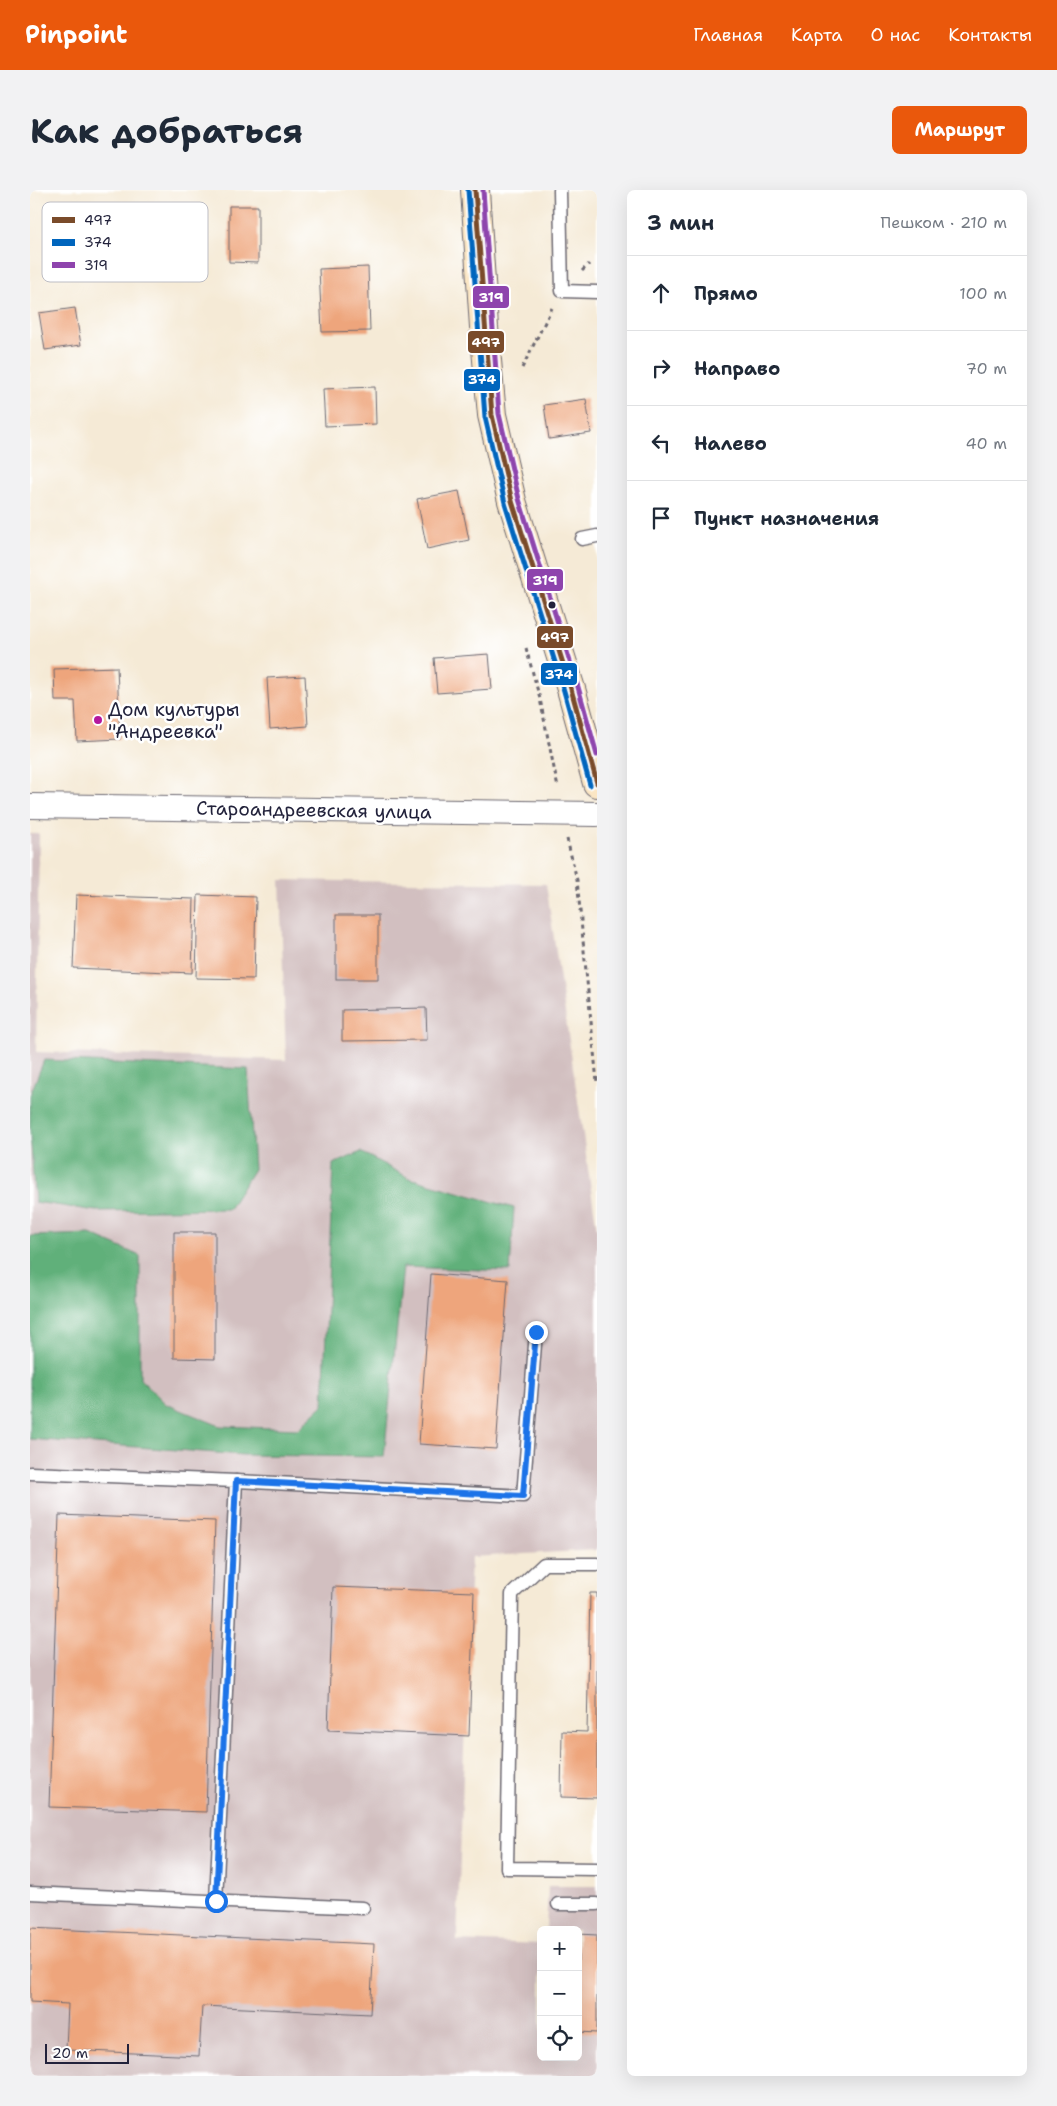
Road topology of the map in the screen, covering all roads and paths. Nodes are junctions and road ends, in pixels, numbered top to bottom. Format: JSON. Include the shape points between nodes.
{"nodes":[{"id":1,"x":475,"y":190,"type":"edge"},
{"id":2,"x":560,"y":190,"type":"edge"},
{"id":3,"x":589,"y":264,"type":"dead end"},
{"id":4,"x":562,"y":291,"type":"junction"},
{"id":5,"x":597,"y":292,"type":"edge"},
{"id":6,"x":522,"y":368,"type":"dead end"},
{"id":7,"x":597,"y":536,"type":"edge"},
{"id":8,"x":582,"y":539,"type":"dead end"},
{"id":9,"x":594,"y":752,"type":"edge"},
{"id":10,"x":597,"y":783,"type":"edge"},
{"id":11,"x":30,"y":806,"type":"edge"},
{"id":12,"x":562,"y":813,"type":"junction"},
{"id":13,"x":597,"y":814,"type":"edge"},
{"id":14,"x":597,"y":1082,"type":"edge"},
{"id":15,"x":536,"y":1332,"type":"dead end"},
{"id":16,"x":30,"y":1473,"type":"edge"},
{"id":17,"x":236,"y":1481,"type":"junction"},
{"id":18,"x":597,"y":1564,"type":"edge"},
{"id":19,"x":597,"y":1868,"type":"edge"},
{"id":20,"x":30,"y":1893,"type":"edge"},
{"id":21,"x":216,"y":1901,"type":"junction"},
{"id":22,"x":558,"y":1904,"type":"dead end"},
{"id":23,"x":597,"y":1904,"type":"edge"},
{"id":24,"x":363,"y":1908,"type":"dead end"}],
"edges":[{"from":1,"to":9,"type":"main road","via":[[492,415],[512,501]]},
{"from":2,"to":4,"type":"lane"},
{"from":3,"to":4,"type":"path"},
{"from":4,"to":5,"type":"lane"},
{"from":4,"to":6,"type":"path"},
{"from":7,"to":8,"type":"lane"},
{"from":9,"to":10,"type":"main road"},
{"from":11,"to":12,"type":"street","name":"Староандреевская улица"},
{"from":12,"to":13,"type":"street","name":"Староандреевская улица"},
{"from":12,"to":14,"type":"path","via":[[577,880]]},
{"from":15,"to":17,"type":"lane","via":[[523,1496]]},
{"from":16,"to":17,"type":"lane"},
{"from":17,"to":21,"type":"lane"},
{"from":18,"to":19,"type":"lane","via":[[544,1564],[512,1594],[507,1868]]},
{"from":20,"to":21,"type":"lane"},
{"from":21,"to":24,"type":"lane"},
{"from":22,"to":23,"type":"lane"}]}
